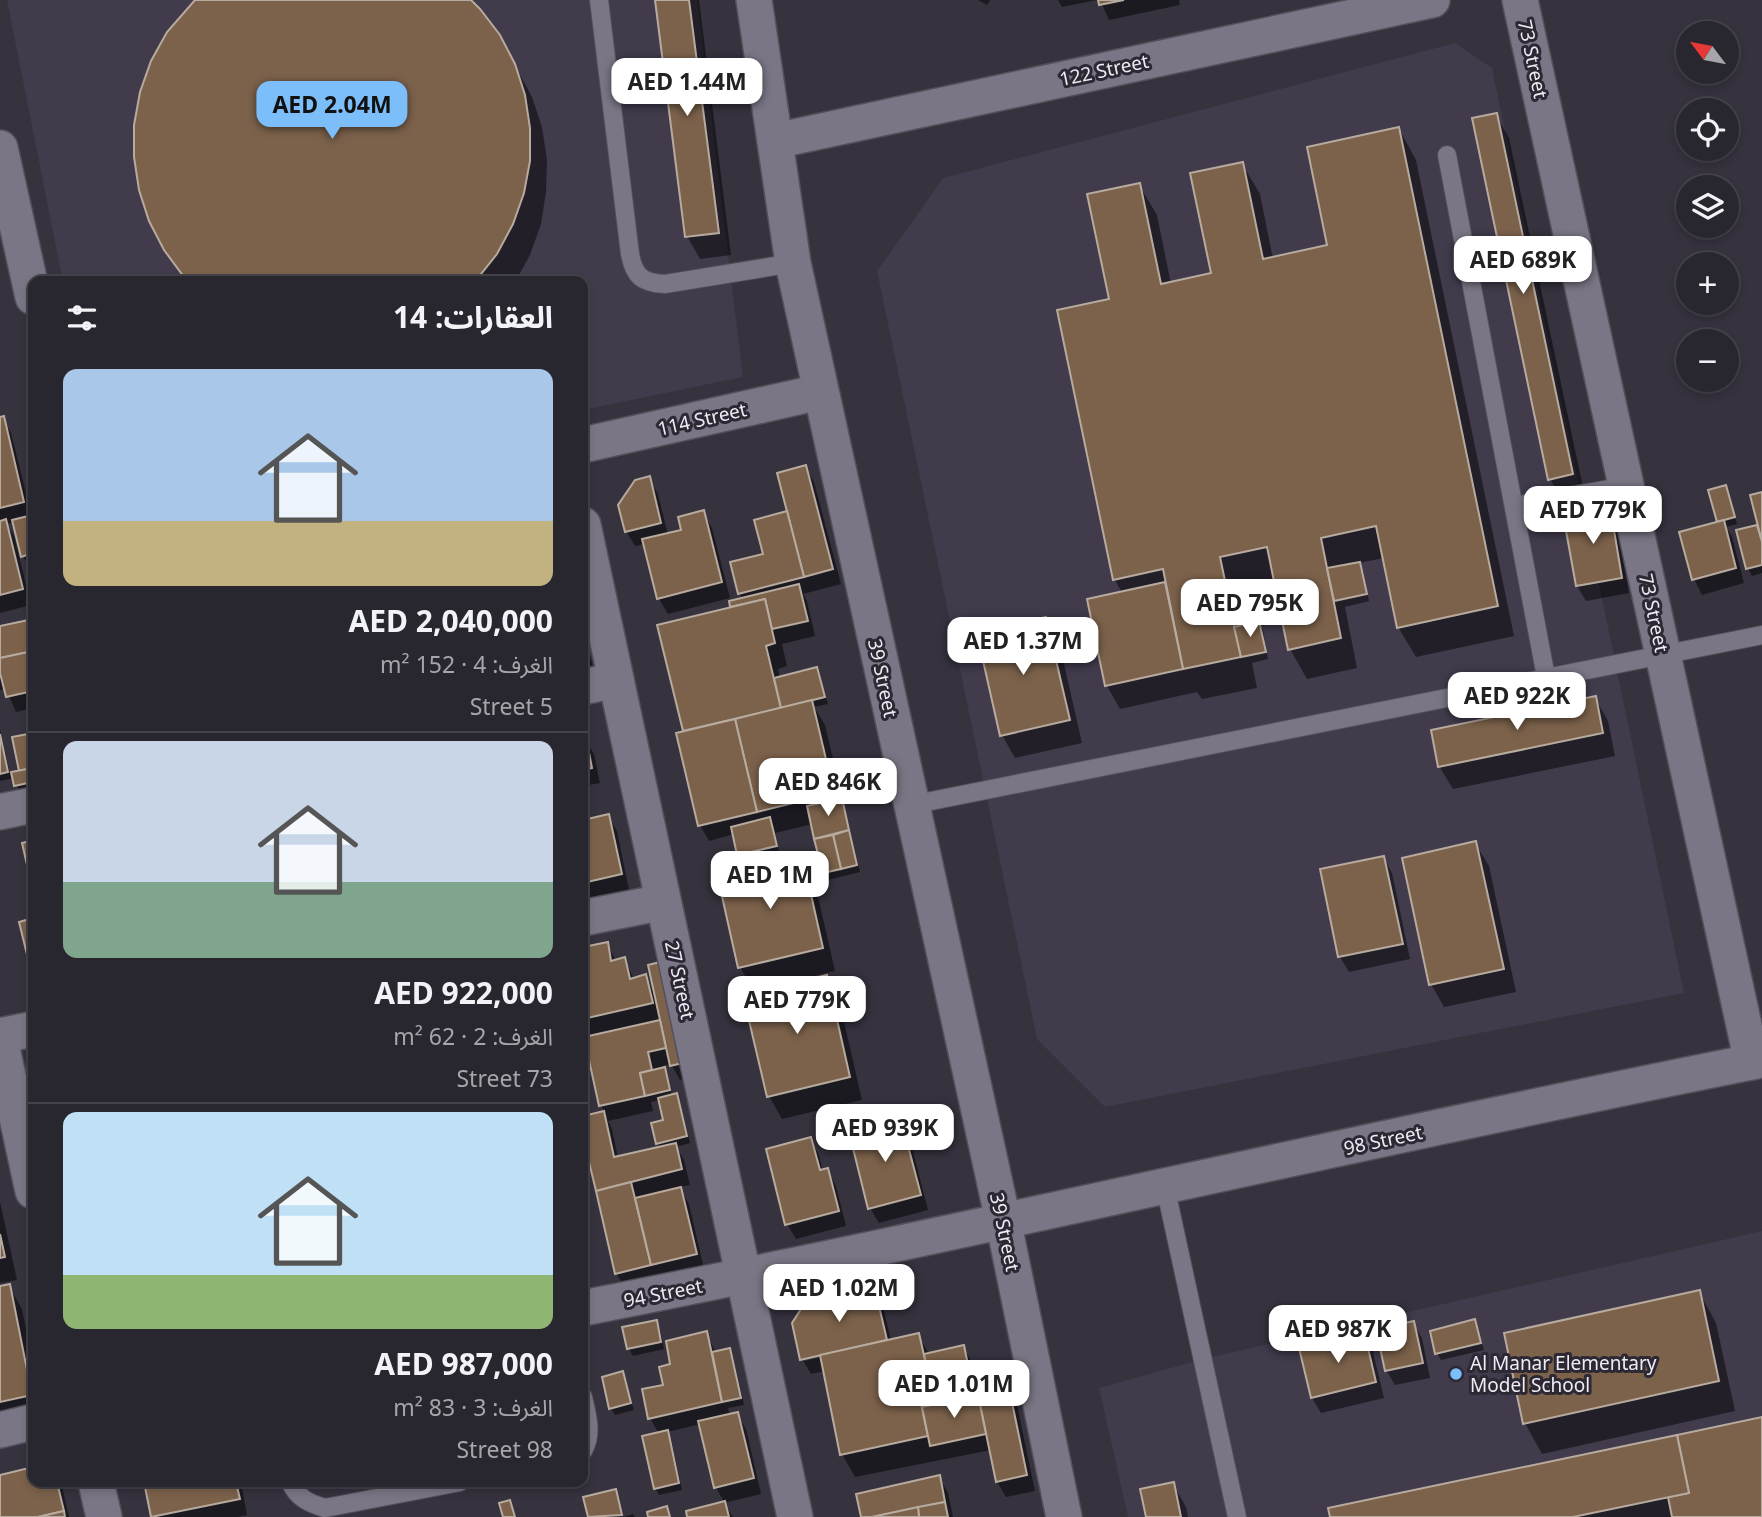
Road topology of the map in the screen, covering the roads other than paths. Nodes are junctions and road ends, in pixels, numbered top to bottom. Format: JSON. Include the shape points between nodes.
{"nodes":[{"id":1,"x":599,"y":0,"type":"edge"},
{"id":2,"x":754,"y":0,"type":"edge"},
{"id":3,"x":1432,"y":0,"type":"edge"},
{"id":4,"x":1520,"y":0,"type":"edge"},
{"id":5,"x":775,"y":141,"type":"junction"},
{"id":6,"x":0,"y":148,"type":"edge"},
{"id":7,"x":1447,"y":155,"type":"dead end"},
{"id":8,"x":793,"y":263,"type":"junction"},
{"id":9,"x":20,"y":277,"type":"edge"},
{"id":10,"x":820,"y":392,"type":"junction"},
{"id":11,"x":588,"y":444,"type":"edge"},
{"id":12,"x":1626,"y":486,"type":"junction"},
{"id":13,"x":1514,"y":506,"type":"junction"},
{"id":14,"x":588,"y":548,"type":"edge"},
{"id":15,"x":1762,"y":635,"type":"edge"},
{"id":16,"x":1663,"y":654,"type":"junction"},
{"id":17,"x":1546,"y":677,"type":"junction"},
{"id":18,"x":616,"y":680,"type":"junction"},
{"id":19,"x":588,"y":686,"type":"edge"},
{"id":20,"x":911,"y":805,"type":"junction"},
{"id":21,"x":28,"y":806,"type":"edge"},
{"id":22,"x":0,"y":813,"type":"edge"},
{"id":23,"x":663,"y":902,"type":"junction"},
{"id":24,"x":588,"y":917,"type":"edge"},
{"id":25,"x":28,"y":1030,"type":"edge"},
{"id":26,"x":0,"y":1038,"type":"edge"},
{"id":27,"x":1757,"y":1061,"type":"edge"},
{"id":28,"x":28,"y":1168,"type":"edge"},
{"id":29,"x":1165,"y":1186,"type":"junction"},
{"id":30,"x":1003,"y":1220,"type":"junction"},
{"id":31,"x":744,"y":1277,"type":"junction"},
{"id":32,"x":588,"y":1307,"type":"edge"},
{"id":33,"x":28,"y":1423,"type":"edge"},
{"id":34,"x":0,"y":1430,"type":"edge"},
{"id":35,"x":97,"y":1487,"type":"edge"},
{"id":36,"x":292,"y":1487,"type":"edge"},
{"id":37,"x":434,"y":1487,"type":"edge"},
{"id":38,"x":104,"y":1517,"type":"edge"},
{"id":39,"x":795,"y":1517,"type":"edge"},
{"id":40,"x":1064,"y":1517,"type":"edge"},
{"id":41,"x":1237,"y":1517,"type":"edge"}],
"edges":[{"from":1,"to":8,"type":"lane","via":[[630,254],[640,278],[664,284]]},
{"from":2,"to":5,"type":"street","name":"39 Street"},
{"from":3,"to":5,"type":"street","name":"122 Street"},
{"from":4,"to":12,"type":"street","name":"73 Street"},
{"from":5,"to":8,"type":"street","name":"39 Street"},
{"from":6,"to":9,"type":"street"},
{"from":7,"to":13,"type":"lane"},
{"from":8,"to":10,"type":"street","name":"39 Street"},
{"from":10,"to":11,"type":"street","name":"114 Street"},
{"from":10,"to":20,"type":"street","name":"39 Street"},
{"from":12,"to":13,"type":"lane"},
{"from":12,"to":16,"type":"street","name":"73 Street"},
{"from":13,"to":17,"type":"lane"},
{"from":14,"to":18,"type":"street","name":"27 Street"},
{"from":15,"to":16,"type":"lane"},
{"from":16,"to":17,"type":"lane"},
{"from":16,"to":27,"type":"street","name":"73 Street"},
{"from":17,"to":20,"type":"lane"},
{"from":18,"to":19,"type":"street"},
{"from":18,"to":23,"type":"street","name":"27 Street"},
{"from":20,"to":30,"type":"street","name":"39 Street"},
{"from":21,"to":22,"type":"street"},
{"from":23,"to":24,"type":"street"},
{"from":23,"to":31,"type":"street","name":"27 Street"},
{"from":25,"to":26,"type":"street"},
{"from":26,"to":28,"type":"street"},
{"from":27,"to":29,"type":"street","name":"98 Street"},
{"from":29,"to":30,"type":"street","name":"98 Street"},
{"from":29,"to":41,"type":"lane"},
{"from":30,"to":31,"type":"street","name":"94 Street"},
{"from":30,"to":40,"type":"street","name":"39 Street"},
{"from":31,"to":32,"type":"street","name":"94 Street"},
{"from":31,"to":39,"type":"street","name":"27 Street"},
{"from":33,"to":34,"type":"street"},
{"from":35,"to":38,"type":"street"},
{"from":36,"to":37,"type":"lane","via":[[309,1504],[325,1508]]}]}
